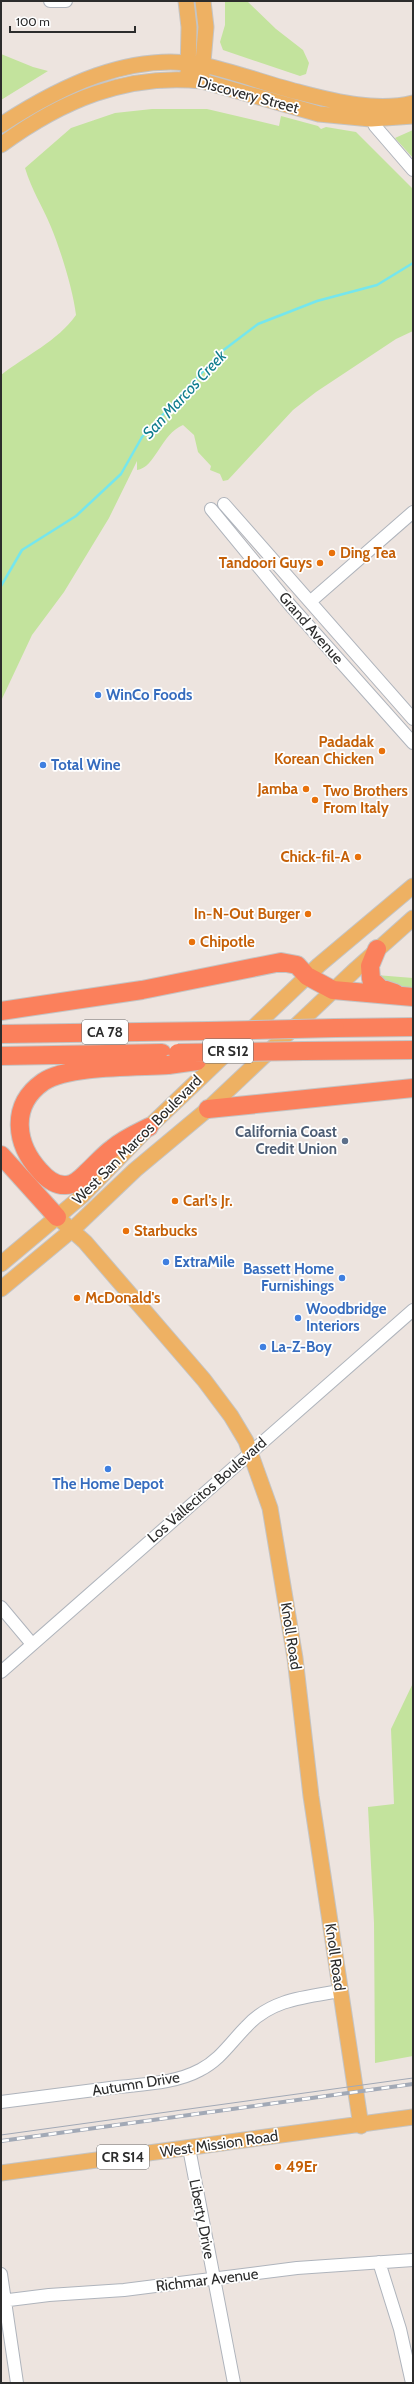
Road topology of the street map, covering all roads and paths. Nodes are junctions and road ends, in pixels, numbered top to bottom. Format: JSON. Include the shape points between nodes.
{"nodes":[{"id":1,"x":50,"y":1,"type":"edge"},
{"id":2,"x":66,"y":1,"type":"edge"},
{"id":3,"x":186,"y":1,"type":"edge"},
{"id":4,"x":202,"y":1,"type":"edge"},
{"id":5,"x":195,"y":65,"type":"junction"},
{"id":6,"x":195,"y":81,"type":"junction"},
{"id":7,"x":413,"y":102,"type":"edge"},
{"id":8,"x":369,"y":113,"type":"junction"},
{"id":9,"x":413,"y":116,"type":"edge"},
{"id":10,"x":1,"y":125,"type":"edge"},
{"id":11,"x":1,"y":145,"type":"edge"},
{"id":12,"x":413,"y":170,"type":"edge"},
{"id":13,"x":224,"y":504,"type":"dead end"},
{"id":14,"x":211,"y":509,"type":"dead end"},
{"id":15,"x":413,"y":512,"type":"edge"},
{"id":16,"x":311,"y":601,"type":"junction"},
{"id":17,"x":413,"y":720,"type":"edge"},
{"id":18,"x":413,"y":743,"type":"edge"},
{"id":19,"x":413,"y":886,"type":"edge"},
{"id":20,"x":413,"y":918,"type":"edge"},
{"id":21,"x":377,"y":950,"type":"junction"},
{"id":22,"x":307,"y":976,"type":"junction"},
{"id":23,"x":333,"y":990,"type":"junction"},
{"id":24,"x":409,"y":997,"type":"edge"},
{"id":25,"x":1,"y":1011,"type":"edge"},
{"id":26,"x":413,"y":1027,"type":"edge"},
{"id":27,"x":1,"y":1034,"type":"edge"},
{"id":28,"x":413,"y":1050,"type":"edge"},
{"id":29,"x":1,"y":1056,"type":"edge"},
{"id":30,"x":173,"y":1059,"type":"junction"},
{"id":31,"x":413,"y":1088,"type":"edge"},
{"id":32,"x":208,"y":1109,"type":"junction"},
{"id":33,"x":149,"y":1127,"type":"junction"},
{"id":34,"x":1,"y":1155,"type":"edge"},
{"id":35,"x":57,"y":1217,"type":"junction"},
{"id":36,"x":72,"y":1230,"type":"junction"},
{"id":37,"x":13,"y":1254,"type":"junction"},
{"id":38,"x":1,"y":1264,"type":"edge"},
{"id":39,"x":1,"y":1284,"type":"edge"},
{"id":40,"x":1,"y":1289,"type":"edge"},
{"id":41,"x":413,"y":1310,"type":"edge"},
{"id":42,"x":250,"y":1452,"type":"junction"},
{"id":43,"x":2,"y":1609,"type":"edge"},
{"id":44,"x":32,"y":1644,"type":"junction"},
{"id":45,"x":1,"y":1672,"type":"edge"},
{"id":46,"x":340,"y":1991,"type":"junction"},
{"id":47,"x":1,"y":2102,"type":"edge"},
{"id":48,"x":413,"y":2117,"type":"edge"},
{"id":49,"x":361,"y":2126,"type":"junction"},
{"id":50,"x":189,"y":2148,"type":"junction"},
{"id":51,"x":1,"y":2174,"type":"edge"},
{"id":52,"x":413,"y":2260,"type":"edge"},
{"id":53,"x":379,"y":2262,"type":"junction"},
{"id":54,"x":1,"y":2274,"type":"edge"},
{"id":55,"x":214,"y":2279,"type":"junction"},
{"id":56,"x":3,"y":2301,"type":"edge"},
{"id":57,"x":17,"y":2383,"type":"edge"},
{"id":58,"x":234,"y":2383,"type":"edge"},
{"id":59,"x":412,"y":2383,"type":"edge"}],
"edges":[{"from":1,"to":2,"type":"street"},
{"from":3,"to":5,"type":"main road"},
{"from":4,"to":5,"type":"main road","via":[[206,27]]},
{"from":5,"to":6,"type":"main road"},
{"from":5,"to":8,"type":"main road","name":"Discovery Street"},
{"from":5,"to":10,"type":"main road","name":"Discovery Street","via":[[143,65],[95,76],[35,103]]},
{"from":6,"to":8,"type":"main road","name":"Discovery Street","via":[[319,114]]},
{"from":6,"to":11,"type":"main road","name":"Discovery Street","via":[[125,84],[72,102]]},
{"from":7,"to":8,"type":"main road","name":"Discovery Street"},
{"from":8,"to":9,"type":"main road","name":"Discovery Street"},
{"from":8,"to":12,"type":"street","via":[[388,141]]},
{"from":13,"to":16,"type":"street","name":"Grand Avenue"},
{"from":14,"to":18,"type":"street","name":"Grand Avenue","via":[[297,613]]},
{"from":15,"to":16,"type":"street"},
{"from":16,"to":17,"type":"street","name":"Grand Avenue"},
{"from":19,"to":22,"type":"main road","name":"West San Marcos Boulevard","number":"CR S12"},
{"from":20,"to":21,"type":"main road","name":"West San Marcos Boulevard","number":"CR S12"},
{"from":21,"to":23,"type":"main road","name":"West San Marcos Boulevard","number":"CR S12"},
{"from":21,"to":24,"type":"highway","via":[[370,966],[371,979],[380,988]]},
{"from":22,"to":23,"type":"highway"},
{"from":22,"to":25,"type":"highway","via":[[297,965],[281,962],[142,990]]},
{"from":22,"to":33,"type":"main road","name":"West San Marcos Boulevard","number":"CR S12"},
{"from":23,"to":24,"type":"highway"},
{"from":23,"to":32,"type":"main road","name":"West San Marcos Boulevard","number":"CR S12"},
{"from":26,"to":27,"type":"highway","number":"CA 78","bridge":true},
{"from":28,"to":30,"type":"highway","number":"CA 78","bridge":true,"via":[[255,1052]]},
{"from":29,"to":30,"type":"highway","number":"CA 78"},
{"from":30,"to":33,"type":"highway","via":[[69,1073],[44,1082],[26,1101],[21,1113],[20,1139],[30,1159],[46,1178],[67,1185],[78,1180],[113,1147]]},
{"from":31,"to":32,"type":"highway"},
{"from":32,"to":36,"type":"main road","name":"West San Marcos Boulevard","number":"CR S12","via":[[135,1170]]},
{"from":33,"to":35,"type":"main road","name":"West San Marcos Boulevard","number":"CR S12","via":[[82,1196]]},
{"from":34,"to":35,"type":"highway"},
{"from":35,"to":36,"type":"main road","name":"Knoll Road"},
{"from":35,"to":37,"type":"main road","name":"West San Marcos Boulevard","number":"CR S12"},
{"from":36,"to":40,"type":"main road","name":"West San Marcos Boulevard","number":"CR S12"},
{"from":36,"to":42,"type":"main road","name":"Knoll Road","via":[[204,1380],[231,1416]]},
{"from":37,"to":38,"type":"main road","name":"West San Marcos Boulevard","number":"CR S12"},
{"from":37,"to":39,"type":"main road","via":[[16,1262],[5,1274]]},
{"from":41,"to":42,"type":"street","name":"Los Vallecitos Boulevard"},
{"from":42,"to":44,"type":"street","name":"Los Vallecitos Boulevard"},
{"from":42,"to":46,"type":"main road","name":"Knoll Road","via":[[270,1508],[295,1658],[311,1796]]},
{"from":43,"to":44,"type":"street"},
{"from":44,"to":45,"type":"street","name":"Los Vallecitos Boulevard"},
{"from":46,"to":47,"type":"street","name":"Autumn Drive","via":[[289,2000],[262,2013],[222,2055],[201,2070],[184,2077]]},
{"from":46,"to":49,"type":"main road","name":"Knoll Road"},
{"from":48,"to":49,"type":"main road","name":"West Mission Road","number":"CR S14"},
{"from":49,"to":50,"type":"main road","name":"West Mission Road","number":"CR S14"},
{"from":50,"to":51,"type":"main road","name":"West Mission Road","number":"CR S14"},
{"from":50,"to":55,"type":"street","name":"Liberty Drive"},
{"from":52,"to":53,"type":"street","name":"Richmar Avenue"},
{"from":53,"to":55,"type":"street","name":"Richmar Avenue","via":[[297,2268]]},
{"from":53,"to":59,"type":"street","via":[[400,2328]]},
{"from":54,"to":56,"type":"street"},
{"from":55,"to":56,"type":"street","name":"Richmar Avenue"},
{"from":55,"to":58,"type":"street","name":"Liberty Drive"},
{"from":56,"to":57,"type":"street"}]}
